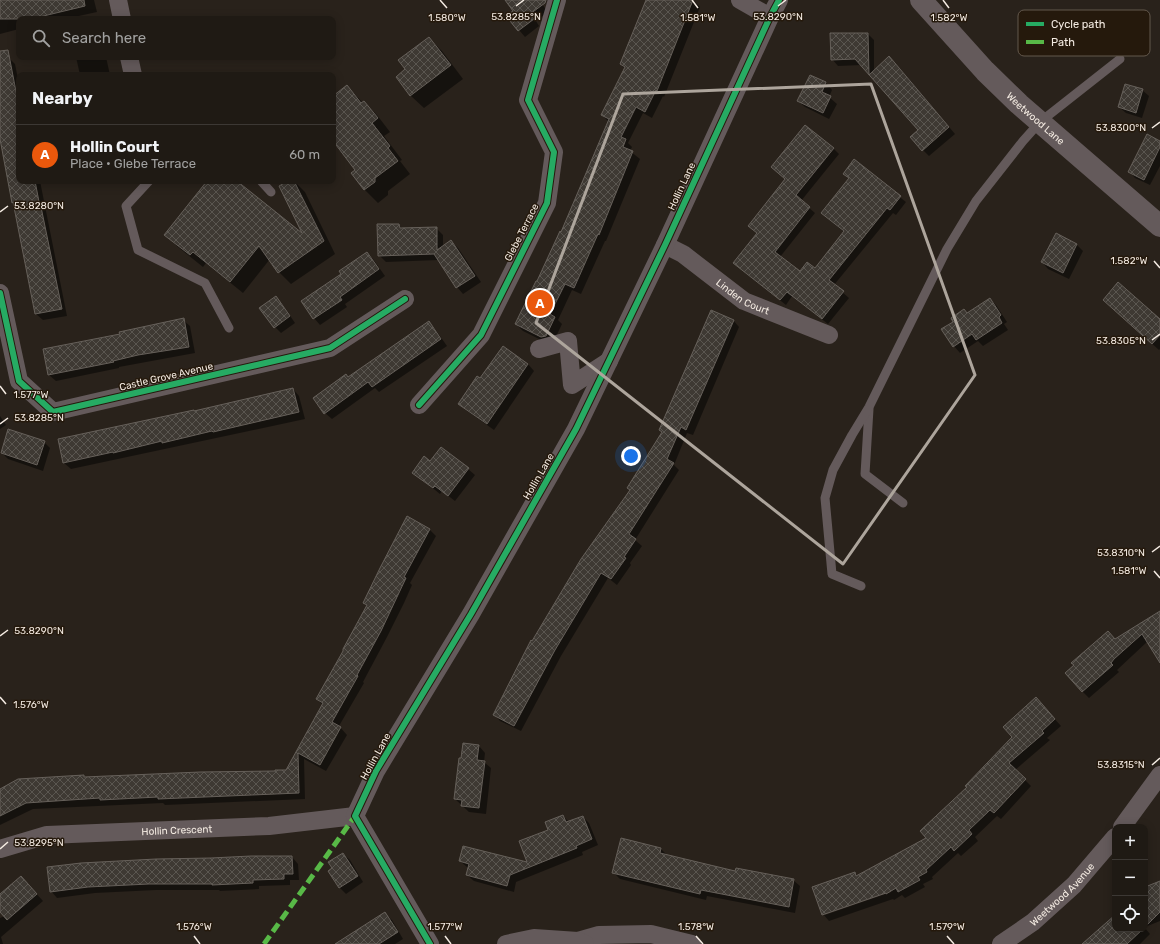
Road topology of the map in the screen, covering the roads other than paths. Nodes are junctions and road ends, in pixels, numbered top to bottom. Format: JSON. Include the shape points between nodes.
{"nodes":[{"id":1,"x":118,"y":0,"type":"edge"},
{"id":2,"x":557,"y":0,"type":"edge"},
{"id":3,"x":740,"y":0,"type":"edge"},
{"id":4,"x":779,"y":0,"type":"edge"},
{"id":5,"x":922,"y":0,"type":"edge"},
{"id":6,"x":121,"y":16,"type":"edge"},
{"id":7,"x":770,"y":17,"type":"junction"},
{"id":8,"x":1120,"y":59,"type":"dead end"},
{"id":9,"x":130,"y":60,"type":"edge"},
{"id":10,"x":132,"y":72,"type":"edge"},
{"id":11,"x":1040,"y":122,"type":"junction"},
{"id":12,"x":146,"y":184,"type":"edge"},
{"id":13,"x":264,"y":184,"type":"edge"},
{"id":14,"x":271,"y":192,"type":"dead end"},
{"id":15,"x":1160,"y":226,"type":"edge"},
{"id":16,"x":665,"y":245,"type":"junction"},
{"id":17,"x":0,"y":292,"type":"edge"},
{"id":18,"x":405,"y":299,"type":"dead end"},
{"id":19,"x":229,"y":328,"type":"dead end"},
{"id":20,"x":829,"y":335,"type":"dead end"},
{"id":21,"x":540,"y":349,"type":"dead end"},
{"id":22,"x":609,"y":360,"type":"junction"},
{"id":23,"x":420,"y":406,"type":"dead end"},
{"id":24,"x":869,"y":407,"type":"junction"},
{"id":25,"x":903,"y":503,"type":"dead end"},
{"id":26,"x":861,"y":586,"type":"dead end"},
{"id":27,"x":1158,"y":781,"type":"edge"},
{"id":28,"x":356,"y":816,"type":"junction"},
{"id":29,"x":1124,"y":824,"type":"edge"},
{"id":30,"x":1112,"y":841,"type":"edge"},
{"id":31,"x":0,"y":849,"type":"edge"},
{"id":32,"x":534,"y":941,"type":"edge"},
{"id":33,"x":582,"y":943,"type":"edge"},
{"id":34,"x":430,"y":944,"type":"edge"},
{"id":35,"x":506,"y":944,"type":"edge"},
{"id":36,"x":692,"y":944,"type":"edge"},
{"id":37,"x":1002,"y":944,"type":"edge"}],
"edges":[{"from":1,"to":6,"type":"street"},
{"from":2,"to":23,"type":"street","name":"Glebe Terrace","via":[[528,100],[554,152],[547,203],[481,335]]},
{"from":3,"to":7,"type":"street"},
{"from":4,"to":7,"type":"street","name":"Hollin Lane"},
{"from":5,"to":11,"type":"street","name":"Weetwood Lane","via":[[985,71]]},
{"from":7,"to":16,"type":"street","name":"Hollin Lane"},
{"from":8,"to":11,"type":"lane"},
{"from":9,"to":10,"type":"street"},
{"from":11,"to":15,"type":"street","name":"Weetwood Lane"},
{"from":11,"to":24,"type":"lane","via":[[976,201],[947,250]]},
{"from":12,"to":19,"type":"lane","via":[[126,206],[138,250],[205,283]]},
{"from":13,"to":14,"type":"lane"},
{"from":16,"to":20,"type":"street","name":"Linden Court","via":[[683,254],[744,301]]},
{"from":16,"to":22,"type":"street","name":"Hollin Lane"},
{"from":17,"to":18,"type":"street","name":"Castle Grove Avenue","via":[[19,381],[53,412],[330,348]]},
{"from":21,"to":22,"type":"street","via":[[568,341],[572,385]]},
{"from":22,"to":28,"type":"street","name":"Hollin Lane","via":[[576,429],[471,614],[376,771]]},
{"from":24,"to":25,"type":"lane","via":[[865,474]]},
{"from":24,"to":26,"type":"lane","via":[[833,470],[825,498],[832,574]]},
{"from":27,"to":29,"type":"street"},
{"from":28,"to":31,"type":"street","name":"Hollin Crescent","via":[[269,826],[47,834]]},
{"from":28,"to":34,"type":"street"},
{"from":30,"to":37,"type":"street","name":"Weetwood Avenue","via":[[1074,885],[1033,922]]},
{"from":32,"to":33,"type":"street"},
{"from":32,"to":35,"type":"street"},
{"from":33,"to":36,"type":"street","via":[[599,935],[651,934]]}]}
